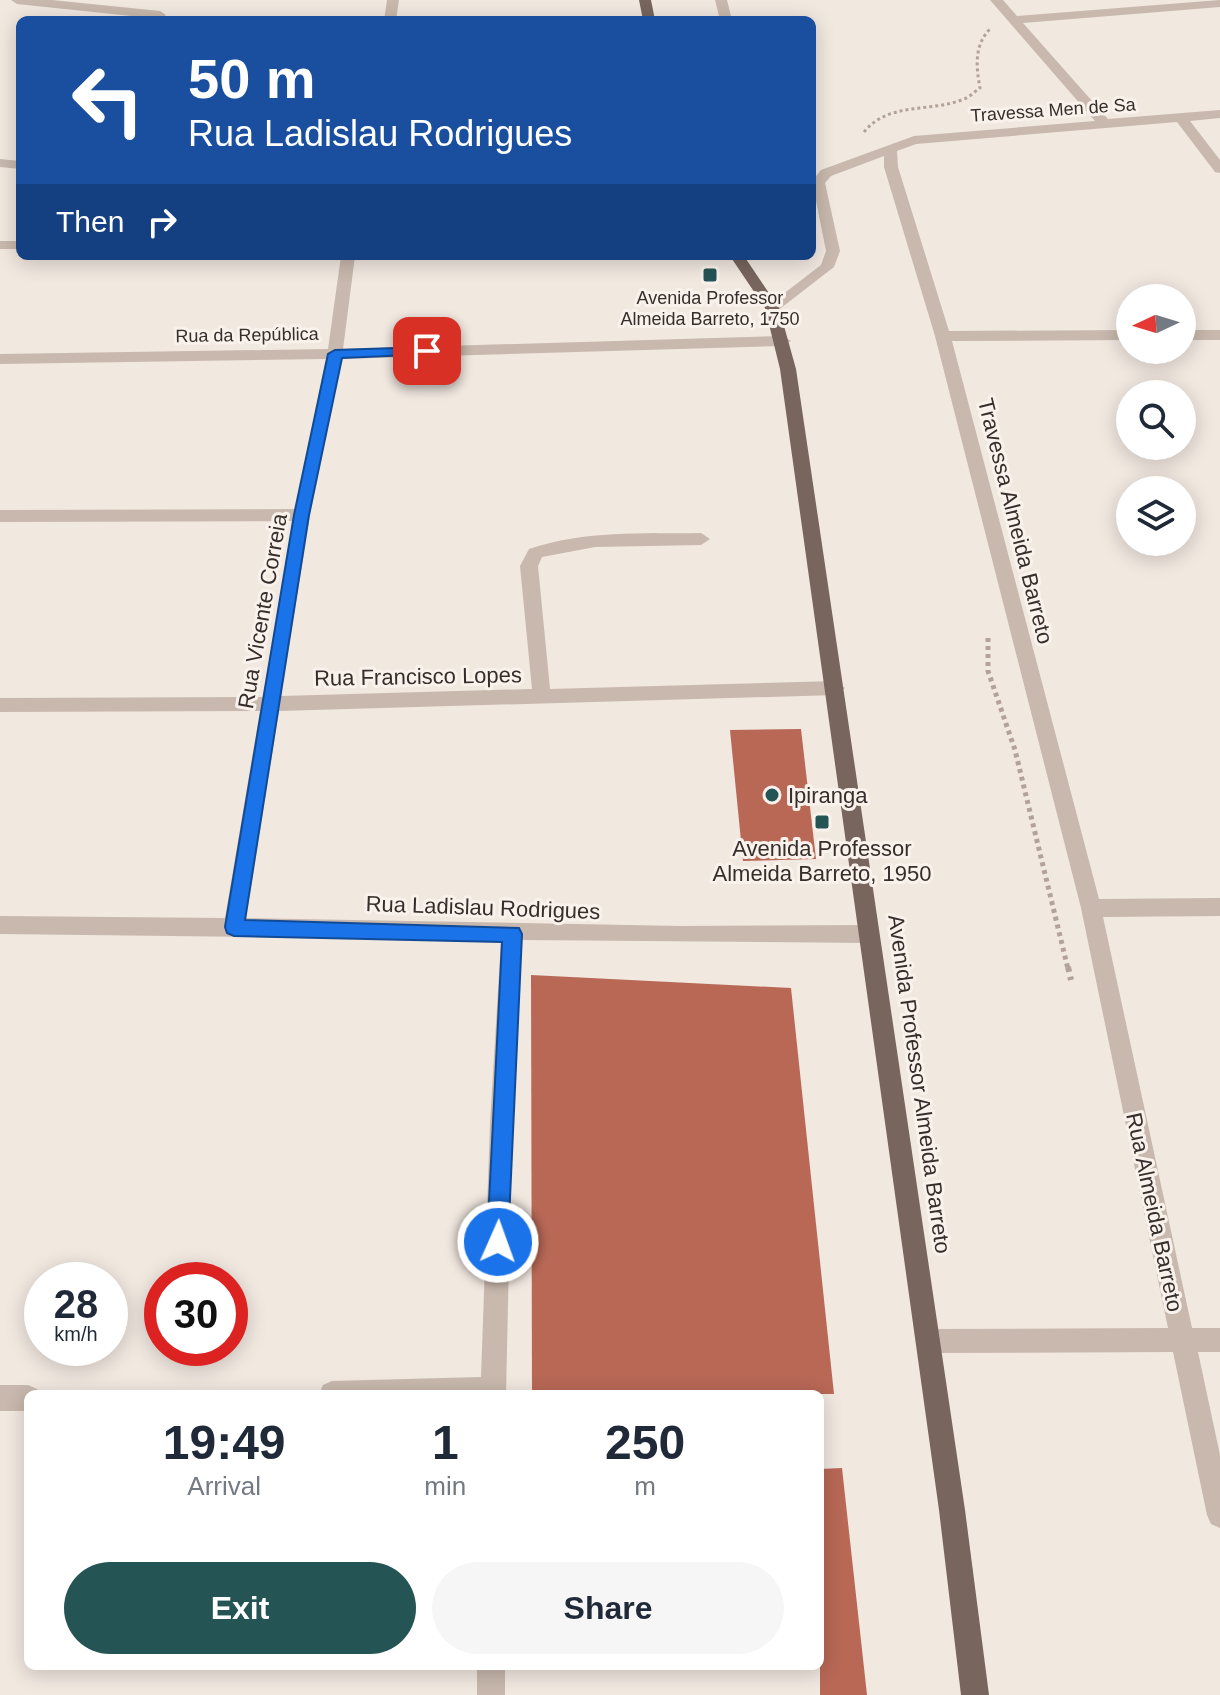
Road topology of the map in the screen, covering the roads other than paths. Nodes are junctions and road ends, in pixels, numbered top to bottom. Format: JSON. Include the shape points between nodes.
{"nodes":[{"id":1,"x":17,"y":0,"type":"edge"},
{"id":2,"x":996,"y":0,"type":"edge"},
{"id":3,"x":1220,"y":3,"type":"edge"},
{"id":4,"x":143,"y":16,"type":"edge"},
{"id":5,"x":1013,"y":20,"type":"junction"},
{"id":6,"x":1220,"y":114,"type":"edge"},
{"id":7,"x":1181,"y":118,"type":"junction"},
{"id":8,"x":1107,"y":126,"type":"junction"},
{"id":9,"x":890,"y":149,"type":"junction"},
{"id":10,"x":1220,"y":169,"type":"edge"},
{"id":11,"x":816,"y":177,"type":"edge"},
{"id":12,"x":818,"y":182,"type":"junction"},
{"id":13,"x":347,"y":260,"type":"edge"},
{"id":14,"x":740,"y":260,"type":"edge"},
{"id":15,"x":772,"y":308,"type":"junction"},
{"id":16,"x":1116,"y":335,"type":"edge"},
{"id":17,"x":1196,"y":335,"type":"edge"},
{"id":18,"x":1220,"y":335,"type":"edge"},
{"id":19,"x":943,"y":336,"type":"junction"},
{"id":20,"x":783,"y":341,"type":"junction"},
{"id":21,"x":335,"y":354,"type":"junction"},
{"id":22,"x":0,"y":359,"type":"edge"},
{"id":23,"x":302,"y":515,"type":"junction"},
{"id":24,"x":0,"y":516,"type":"edge"},
{"id":25,"x":701,"y":539,"type":"dead end"},
{"id":26,"x":836,"y":688,"type":"junction"},
{"id":27,"x":542,"y":697,"type":"junction"},
{"id":28,"x":270,"y":704,"type":"junction"},
{"id":29,"x":0,"y":705,"type":"edge"},
{"id":30,"x":1220,"y":907,"type":"edge"},
{"id":31,"x":1091,"y":908,"type":"junction"},
{"id":32,"x":0,"y":925,"type":"edge"},
{"id":33,"x":234,"y":927,"type":"junction"},
{"id":34,"x":512,"y":934,"type":"junction"},
{"id":35,"x":869,"y":934,"type":"junction"},
{"id":36,"x":1182,"y":1339,"type":"junction"},
{"id":37,"x":1220,"y":1340,"type":"edge"},
{"id":38,"x":928,"y":1341,"type":"junction"},
{"id":39,"x":493,"y":1390,"type":"edge"},
{"id":40,"x":0,"y":1398,"type":"edge"},
{"id":41,"x":24,"y":1398,"type":"edge"},
{"id":42,"x":1220,"y":1515,"type":"edge"},
{"id":43,"x":491,"y":1670,"type":"edge"},
{"id":44,"x":491,"y":1695,"type":"edge"},
{"id":45,"x":975,"y":1695,"type":"edge"}],
"edges":[{"from":1,"to":4,"type":"street"},
{"from":2,"to":5,"type":"street"},
{"from":3,"to":5,"type":"street"},
{"from":5,"to":8,"type":"street"},
{"from":6,"to":7,"type":"street","name":"Travessa Men de Sa"},
{"from":7,"to":8,"type":"street","name":"Travessa Men de Sa"},
{"from":7,"to":10,"type":"street"},
{"from":8,"to":9,"type":"street","name":"Travessa Men de Sa","via":[[980,133],[914,140]]},
{"from":9,"to":12,"type":"street","name":"Travessa Men de Sa","via":[[826,173]]},
{"from":9,"to":19,"type":"street","name":"Travessa Almeida Barreto"},
{"from":11,"to":12,"type":"street"},
{"from":12,"to":15,"type":"street","via":[[833,251],[827,267]]},
{"from":13,"to":21,"type":"street","name":"Rua Vicente Correia"},
{"from":14,"to":15,"type":"main road","name":"Avenida Professor Almeida Barreto"},
{"from":15,"to":20,"type":"main road","name":"Avenida Professor Almeida Barreto"},
{"from":16,"to":19,"type":"street"},
{"from":17,"to":18,"type":"street"},
{"from":19,"to":31,"type":"street","name":"Travessa Almeida Barreto"},
{"from":20,"to":21,"type":"street","name":"Rua da República"},
{"from":20,"to":26,"type":"main road","name":"Avenida Professor Almeida Barreto"},
{"from":21,"to":22,"type":"street","name":"Rua da República"},
{"from":21,"to":23,"type":"street","name":"Rua Vicente Correia"},
{"from":23,"to":24,"type":"street"},
{"from":23,"to":28,"type":"street","name":"Rua Vicente Correia"},
{"from":25,"to":27,"type":"street","via":[[552,546],[535,553],[529,566]]},
{"from":26,"to":27,"type":"street","name":"Rua Francisco Lopes"},
{"from":26,"to":35,"type":"main road","name":"Avenida Professor Almeida Barreto"},
{"from":27,"to":28,"type":"street","name":"Rua Francisco Lopes"},
{"from":28,"to":29,"type":"street","name":"Rua Francisco Lopes"},
{"from":28,"to":33,"type":"street","name":"Rua Vicente Correia"},
{"from":30,"to":31,"type":"street"},
{"from":31,"to":36,"type":"street","name":"Rua Almeida Barreto"},
{"from":32,"to":33,"type":"street","name":"Rua Ladislau Rodrigues"},
{"from":33,"to":34,"type":"street","name":"Rua Ladislau Rodrigues"},
{"from":34,"to":35,"type":"street","name":"Rua Ladislau Rodrigues"},
{"from":34,"to":39,"type":"street"},
{"from":35,"to":38,"type":"main road","name":"Avenida Professor Almeida Barreto"},
{"from":36,"to":37,"type":"street"},
{"from":36,"to":38,"type":"street"},
{"from":36,"to":42,"type":"street","name":"Rua Almeida Barreto"},
{"from":38,"to":45,"type":"main road","name":"Avenida Professor Almeida Barreto"},
{"from":40,"to":41,"type":"street"},
{"from":43,"to":44,"type":"street"}]}
